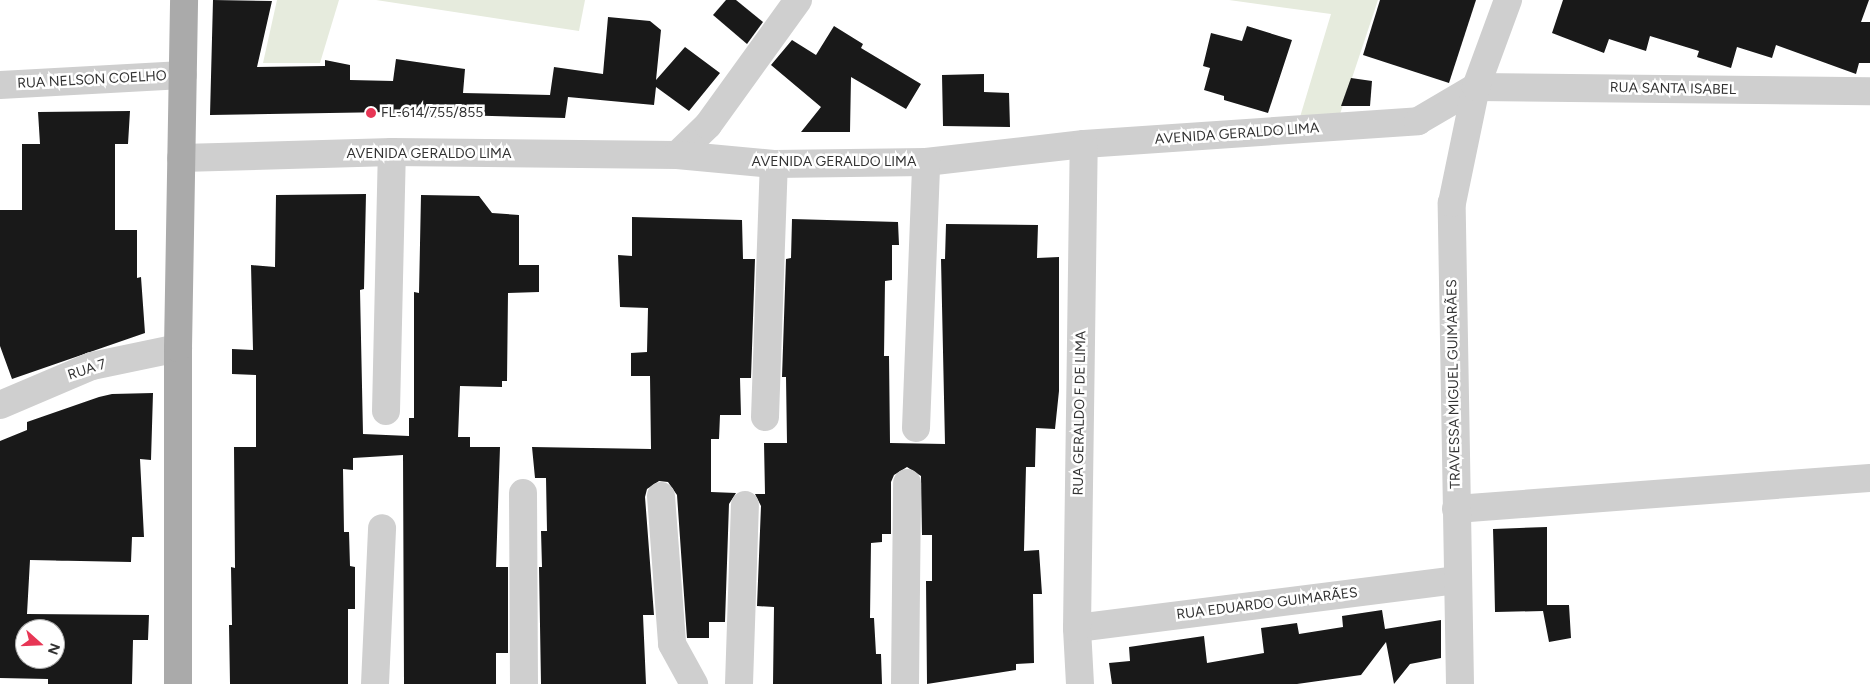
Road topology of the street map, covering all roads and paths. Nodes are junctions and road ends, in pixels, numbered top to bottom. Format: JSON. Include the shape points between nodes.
{"nodes":[{"id":1,"x":184,"y":0,"type":"edge"},
{"id":2,"x":798,"y":0,"type":"edge"},
{"id":3,"x":1508,"y":0,"type":"edge"},
{"id":4,"x":184,"y":75,"type":"junction"},
{"id":5,"x":0,"y":85,"type":"edge"},
{"id":6,"x":1476,"y":87,"type":"junction"},
{"id":7,"x":1870,"y":91,"type":"edge"},
{"id":8,"x":1084,"y":144,"type":"junction"},
{"id":9,"x":392,"y":152,"type":"junction"},
{"id":10,"x":677,"y":155,"type":"junction"},
{"id":11,"x":181,"y":158,"type":"junction"},
{"id":12,"x":926,"y":162,"type":"junction"},
{"id":13,"x":774,"y":164,"type":"junction"},
{"id":14,"x":178,"y":348,"type":"junction"},
{"id":15,"x":0,"y":405,"type":"edge"},
{"id":16,"x":386,"y":411,"type":"dead end"},
{"id":17,"x":765,"y":417,"type":"dead end"},
{"id":18,"x":916,"y":428,"type":"dead end"},
{"id":19,"x":1870,"y":478,"type":"edge"},
{"id":20,"x":906,"y":483,"type":"dead end"},
{"id":21,"x":522,"y":493,"type":"dead end"},
{"id":22,"x":661,"y":496,"type":"dead end"},
{"id":23,"x":745,"y":505,"type":"dead end"},
{"id":24,"x":1456,"y":509,"type":"junction"},
{"id":25,"x":382,"y":528,"type":"dead end"},
{"id":26,"x":1458,"y":580,"type":"junction"},
{"id":27,"x":1077,"y":628,"type":"junction"},
{"id":28,"x":178,"y":684,"type":"edge"},
{"id":29,"x":375,"y":684,"type":"edge"},
{"id":30,"x":524,"y":684,"type":"edge"},
{"id":31,"x":694,"y":684,"type":"edge"},
{"id":32,"x":739,"y":684,"type":"edge"},
{"id":33,"x":905,"y":684,"type":"edge"},
{"id":34,"x":1077,"y":684,"type":"edge"},
{"id":35,"x":1460,"y":684,"type":"edge"}],
"edges":[{"from":1,"to":4,"type":"main road"},
{"from":2,"to":10,"type":"street","via":[[708,125]]},
{"from":3,"to":6,"type":"street","name":"TRAVESSA MIGUEL GUIMARÃES"},
{"from":4,"to":5,"type":"street","name":"RUA NELSON COELHO"},
{"from":4,"to":11,"type":"main road"},
{"from":6,"to":7,"type":"street","name":"RUA SANTA ISABEL"},
{"from":6,"to":8,"type":"street","name":"AVENIDA GERALDO LIMA","via":[[1418,121]]},
{"from":6,"to":24,"type":"street","name":"TRAVESSA MIGUEL GUIMARÃES","via":[[1452,203]]},
{"from":8,"to":12,"type":"street","name":"AVENIDA GERALDO LIMA"},
{"from":8,"to":27,"type":"street","name":"RUA GERALDO F DE LIMA"},
{"from":9,"to":10,"type":"street","name":"AVENIDA GERALDO LIMA"},
{"from":9,"to":11,"type":"street","name":"AVENIDA GERALDO LIMA"},
{"from":9,"to":16,"type":"street"},
{"from":10,"to":13,"type":"street","name":"AVENIDA GERALDO LIMA"},
{"from":11,"to":14,"type":"main road"},
{"from":12,"to":13,"type":"street","name":"AVENIDA GERALDO LIMA"},
{"from":12,"to":18,"type":"street"},
{"from":13,"to":17,"type":"street"},
{"from":14,"to":15,"type":"street","name":"RUA 7","via":[[92,366]]},
{"from":14,"to":28,"type":"main road"},
{"from":19,"to":24,"type":"street"},
{"from":20,"to":33,"type":"street"},
{"from":21,"to":30,"type":"street"},
{"from":22,"to":31,"type":"street","via":[[672,644]]},
{"from":23,"to":32,"type":"street"},
{"from":24,"to":26,"type":"street","name":"TRAVESSA MIGUEL GUIMARÃES"},
{"from":25,"to":29,"type":"street"},
{"from":26,"to":27,"type":"street","name":"RUA EDUARDO GUIMARÃES"},
{"from":26,"to":35,"type":"street","name":"TRAVESSA MIGUEL GUIMARÃES"},
{"from":27,"to":34,"type":"street","name":"RUA GERALDO F DE LIMA"}]}
